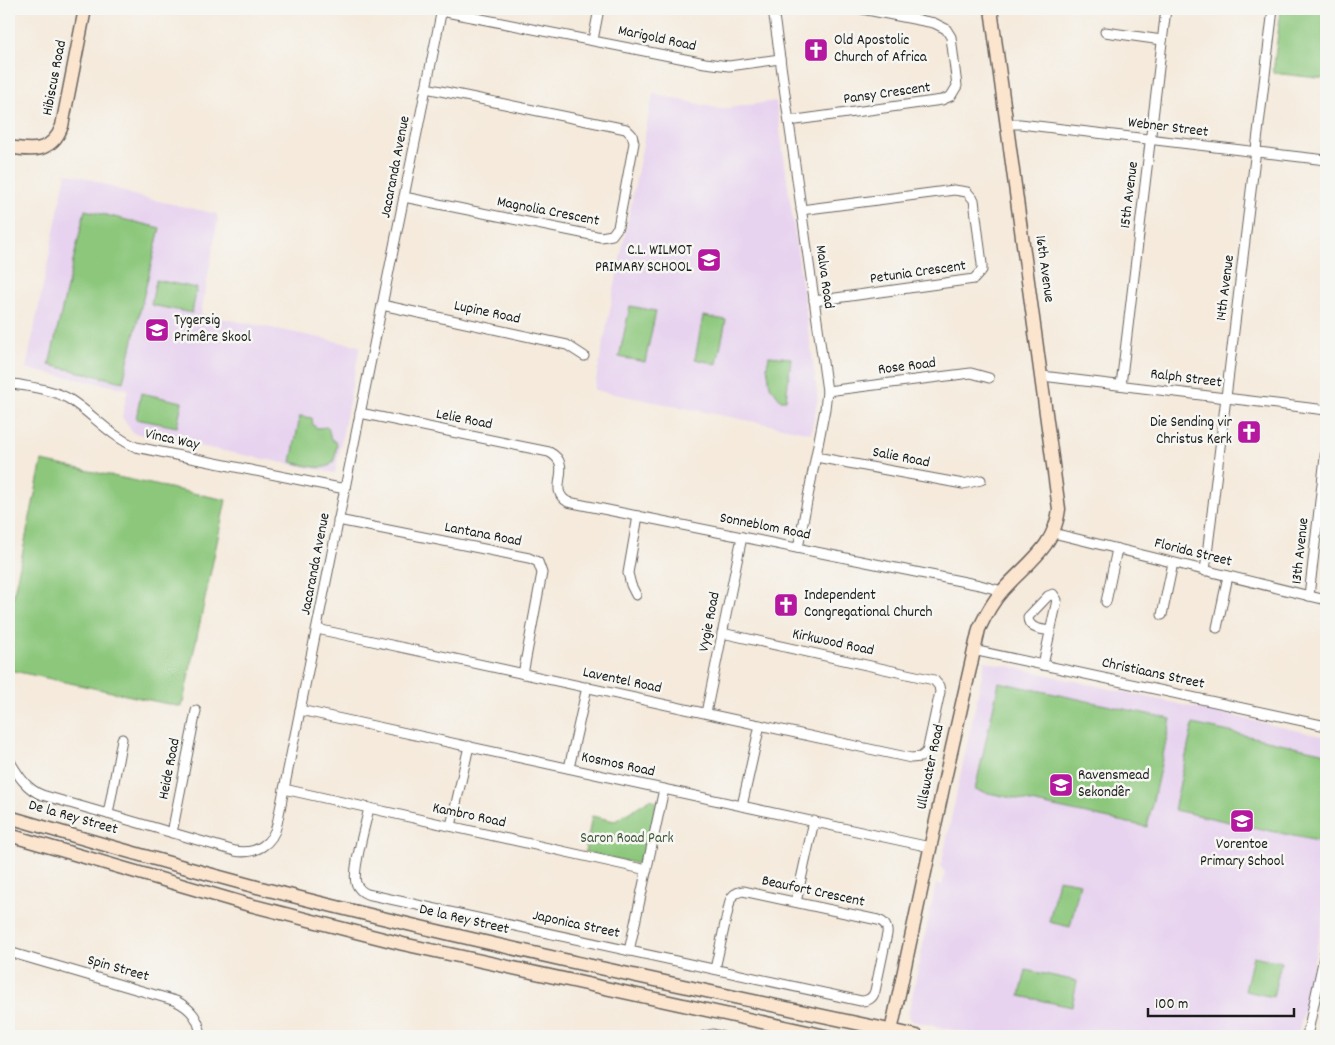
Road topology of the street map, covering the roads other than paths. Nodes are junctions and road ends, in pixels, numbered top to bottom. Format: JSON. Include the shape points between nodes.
{"nodes":[{"id":1,"x":85,"y":9,"type":"edge"},
{"id":2,"x":599,"y":9,"type":"edge"},
{"id":3,"x":773,"y":9,"type":"edge"},
{"id":4,"x":862,"y":9,"type":"edge"},
{"id":5,"x":991,"y":9,"type":"edge"},
{"id":6,"x":1166,"y":9,"type":"edge"},
{"id":7,"x":1273,"y":9,"type":"edge"},
{"id":8,"x":441,"y":10,"type":"edge"},
{"id":9,"x":1105,"y":32,"type":"dead end"},
{"id":10,"x":593,"y":40,"type":"junction"},
{"id":11,"x":1162,"y":40,"type":"junction"},
{"id":12,"x":780,"y":59,"type":"junction"},
{"id":13,"x":426,"y":88,"type":"junction"},
{"id":14,"x":789,"y":122,"type":"junction"},
{"id":15,"x":1007,"y":124,"type":"junction"},
{"id":16,"x":1151,"y":139,"type":"junction"},
{"id":17,"x":9,"y":147,"type":"edge"},
{"id":18,"x":1256,"y":152,"type":"junction"},
{"id":19,"x":1326,"y":160,"type":"edge"},
{"id":20,"x":404,"y":197,"type":"junction"},
{"id":21,"x":801,"y":210,"type":"junction"},
{"id":22,"x":814,"y":301,"type":"junction"},
{"id":23,"x":382,"y":305,"type":"junction"},
{"id":24,"x":584,"y":356,"type":"dead end"},
{"id":25,"x":1042,"y":376,"type":"junction"},
{"id":26,"x":989,"y":378,"type":"dead end"},
{"id":27,"x":9,"y":383,"type":"edge"},
{"id":28,"x":1121,"y":385,"type":"junction"},
{"id":29,"x":827,"y":391,"type":"junction"},
{"id":30,"x":1227,"y":398,"type":"junction"},
{"id":31,"x":1326,"y":410,"type":"edge"},
{"id":32,"x":360,"y":414,"type":"junction"},
{"id":33,"x":1326,"y":449,"type":"edge"},
{"id":34,"x":816,"y":457,"type":"junction"},
{"id":35,"x":559,"y":459,"type":"joint"},
{"id":36,"x":981,"y":480,"type":"dead end"},
{"id":37,"x":345,"y":489,"type":"junction"},
{"id":38,"x":638,"y":516,"type":"junction"},
{"id":39,"x":338,"y":520,"type":"junction"},
{"id":40,"x":1053,"y":533,"type":"junction"},
{"id":41,"x":742,"y":537,"type":"junction"},
{"id":42,"x":798,"y":548,"type":"junction"},
{"id":43,"x":1117,"y":549,"type":"junction"},
{"id":44,"x":1173,"y":562,"type":"junction"},
{"id":45,"x":1206,"y":571,"type":"junction"},
{"id":46,"x":1228,"y":576,"type":"junction"},
{"id":47,"x":1002,"y":591,"type":"junction"},
{"id":48,"x":636,"y":595,"type":"dead end"},
{"id":49,"x":1310,"y":596,"type":"junction"},
{"id":50,"x":1326,"y":600,"type":"edge"},
{"id":51,"x":1106,"y":602,"type":"dead end"},
{"id":52,"x":1162,"y":615,"type":"dead end"},
{"id":53,"x":1217,"y":628,"type":"dead end"},
{"id":54,"x":316,"y":629,"type":"junction"},
{"id":55,"x":1050,"y":631,"type":"dead end"},
{"id":56,"x":722,"y":633,"type":"junction"},
{"id":57,"x":973,"y":650,"type":"junction"},
{"id":58,"x":1043,"y":665,"type":"junction"},
{"id":59,"x":523,"y":674,"type":"junction"},
{"id":60,"x":587,"y":687,"type":"junction"},
{"id":61,"x":300,"y":710,"type":"junction"},
{"id":62,"x":196,"y":712,"type":"dead end"},
{"id":63,"x":706,"y":713,"type":"junction"},
{"id":64,"x":760,"y":725,"type":"junction"},
{"id":65,"x":1326,"y":726,"type":"edge"},
{"id":66,"x":122,"y":739,"type":"dead end"},
{"id":67,"x":468,"y":746,"type":"junction"},
{"id":68,"x":921,"y":757,"type":"joint"},
{"id":69,"x":9,"y":760,"type":"edge"},
{"id":70,"x":569,"y":768,"type":"junction"},
{"id":71,"x":284,"y":789,"type":"junction"},
{"id":72,"x":664,"y":789,"type":"junction"},
{"id":73,"x":742,"y":806,"type":"junction"},
{"id":74,"x":369,"y":808,"type":"junction"},
{"id":75,"x":108,"y":814,"type":"junction"},
{"id":76,"x":9,"y":816,"type":"edge"},
{"id":77,"x":814,"y":821,"type":"junction"},
{"id":78,"x":451,"y":826,"type":"junction"},
{"id":79,"x":172,"y":833,"type":"junction"},
{"id":80,"x":9,"y":835,"type":"edge"},
{"id":81,"x":930,"y":847,"type":"junction"},
{"id":82,"x":647,"y":870,"type":"junction"},
{"id":83,"x":796,"y":902,"type":"junction"},
{"id":84,"x":1326,"y":948,"type":"edge"},
{"id":85,"x":629,"y":951,"type":"junction"},
{"id":86,"x":9,"y":952,"type":"edge"},
{"id":87,"x":714,"y":969,"type":"junction"},
{"id":88,"x":870,"y":999,"type":"joint"},
{"id":89,"x":890,"y":1034,"type":"edge"},
{"id":90,"x":201,"y":1036,"type":"edge"},
{"id":91,"x":704,"y":1036,"type":"edge"},
{"id":92,"x":721,"y":1036,"type":"edge"},
{"id":93,"x":826,"y":1036,"type":"edge"},
{"id":94,"x":917,"y":1036,"type":"edge"},
{"id":95,"x":1307,"y":1036,"type":"edge"}],
"edges":[{"from":1,"to":17,"type":"main road","name":"Hibiscus Road","via":[[62,126],[57,136],[45,147],[28,150]]},
{"from":2,"to":10,"type":"street"},
{"from":3,"to":12,"type":"street","name":"Malva Road"},
{"from":4,"to":14,"type":"street","name":"Pansy Crescent","via":[[934,23],[946,29],[953,49],[957,79],[955,91],[942,100]]},
{"from":5,"to":15,"type":"main road","name":"16th Avenue"},
{"from":6,"to":11,"type":"street","name":"15th Avenue"},
{"from":7,"to":18,"type":"street","name":"14th Avenue"},
{"from":8,"to":10,"type":"street","name":"Marigold Road"},
{"from":8,"to":13,"type":"street","name":"Jacaranda Avenue"},
{"from":9,"to":11,"type":"street"},
{"from":10,"to":12,"type":"street","name":"Marigold Road","via":[[729,66]]},
{"from":11,"to":16,"type":"street","name":"15th Avenue"},
{"from":12,"to":14,"type":"street","name":"Malva Road"},
{"from":13,"to":20,"type":"street","name":"Jacaranda Avenue"},
{"from":13,"to":20,"type":"street","name":"Magnolia Crescent","via":[[629,132],[634,143],[618,226],[612,235],[601,237]]},
{"from":14,"to":21,"type":"street","name":"Malva Road"},
{"from":15,"to":16,"type":"street","name":"Webner Street"},
{"from":15,"to":25,"type":"main road","name":"16th Avenue"},
{"from":16,"to":18,"type":"street","name":"Webner Street"},
{"from":16,"to":28,"type":"street","name":"15th Avenue"},
{"from":18,"to":19,"type":"street","name":"Webner Street"},
{"from":18,"to":30,"type":"street","name":"14th Avenue"},
{"from":20,"to":23,"type":"street","name":"Jacaranda Avenue"},
{"from":21,"to":22,"type":"street","name":"Malva Road"},
{"from":21,"to":22,"type":"street","name":"Petunia Crescent","via":[[954,190],[967,192],[974,200],[982,264],[982,270],[974,280]]},
{"from":22,"to":29,"type":"street","name":"Malva Road"},
{"from":23,"to":24,"type":"street","name":"Lupine Road","via":[[567,344]]},
{"from":23,"to":32,"type":"street","name":"Jacaranda Avenue"},
{"from":25,"to":28,"type":"street","name":"Ralph Street"},
{"from":25,"to":40,"type":"main road","name":"16th Avenue","via":[[1059,501]]},
{"from":26,"to":29,"type":"street","name":"Rose Road","via":[[971,372]]},
{"from":27,"to":37,"type":"street","name":"Vinca Way","via":[[69,399],[123,441],[136,446]]},
{"from":28,"to":30,"type":"street","name":"Ralph Street"},
{"from":29,"to":34,"type":"street","name":"Malva Road"},
{"from":30,"to":31,"type":"street","name":"Ralph Street"},
{"from":30,"to":45,"type":"street","name":"14th Avenue"},
{"from":32,"to":35,"type":"street","name":"Lelie Road","via":[[545,450]]},
{"from":32,"to":37,"type":"street","name":"Jacaranda Avenue"},
{"from":33,"to":49,"type":"street","name":"13th Avenue"},
{"from":34,"to":36,"type":"street","name":"Salie Road","via":[[963,484]]},
{"from":34,"to":42,"type":"street","name":"Malva Road"},
{"from":35,"to":38,"type":"street","name":"Sonneblom Road","via":[[562,471],[559,491],[565,500]]},
{"from":37,"to":39,"type":"street","name":"Jacaranda Avenue"},
{"from":38,"to":41,"type":"street","name":"Sonneblom Road"},
{"from":38,"to":48,"type":"street","via":[[628,573]]},
{"from":39,"to":54,"type":"street","name":"Jacaranda Avenue"},
{"from":39,"to":59,"type":"street","name":"Lantana Road","via":[[538,562],[542,573]]},
{"from":40,"to":43,"type":"street","name":"Florida Street"},
{"from":40,"to":47,"type":"main road","name":"Ullswater Road","via":[[1041,552]]},
{"from":41,"to":42,"type":"street","name":"Sonneblom Road"},
{"from":41,"to":56,"type":"street","name":"Vygie Road"},
{"from":42,"to":47,"type":"street","name":"Sonneblom Road"},
{"from":43,"to":44,"type":"street","name":"Florida Street"},
{"from":43,"to":51,"type":"street"},
{"from":44,"to":45,"type":"street","name":"Florida Street"},
{"from":44,"to":52,"type":"street"},
{"from":45,"to":46,"type":"street","name":"Florida Street"},
{"from":46,"to":49,"type":"street","name":"Florida Street"},
{"from":46,"to":53,"type":"street"},
{"from":47,"to":57,"type":"main road","name":"Ullswater Road","via":[[984,619]]},
{"from":49,"to":50,"type":"street","name":"Florida Street"},
{"from":54,"to":59,"type":"street","name":"Laventel Road"},
{"from":54,"to":61,"type":"street","name":"Jacaranda Avenue"},
{"from":55,"to":58,"type":"street"},
{"from":56,"to":63,"type":"street","name":"Vygie Road"},
{"from":56,"to":68,"type":"street","name":"Kirkwood Road","via":[[930,678],[937,683],[940,692],[928,748]]},
{"from":57,"to":58,"type":"street","name":"Christiaans Street"},
{"from":57,"to":81,"type":"main road","name":"Ullswater Road"},
{"from":58,"to":65,"type":"street","name":"Christiaans Street"},
{"from":59,"to":60,"type":"street","name":"Laventel Road"},
{"from":60,"to":63,"type":"street","name":"Laventel Road"},
{"from":60,"to":70,"type":"street"},
{"from":61,"to":67,"type":"street","name":"Kosmos Road"},
{"from":61,"to":71,"type":"street","name":"Jacaranda Avenue"},
{"from":62,"to":79,"type":"street","name":"Heide Road"},
{"from":63,"to":64,"type":"street","name":"Laventel Road"},
{"from":64,"to":68,"type":"street","name":"Laventel Road","via":[[912,758]]},
{"from":64,"to":73,"type":"street"},
{"from":66,"to":75,"type":"street"},
{"from":67,"to":70,"type":"street","name":"Kosmos Road"},
{"from":67,"to":78,"type":"street"},
{"from":69,"to":75,"type":"street","name":"Jacaranda Avenue","via":[[33,792]]},
{"from":70,"to":72,"type":"street","name":"Kosmos Road"},
{"from":71,"to":74,"type":"street","name":"Kambro Road"},
{"from":71,"to":79,"type":"street","name":"Jacaranda Avenue","via":[[274,835],[256,850],[240,852]]},
{"from":72,"to":73,"type":"street","name":"Kosmos Road"},
{"from":72,"to":82,"type":"street"},
{"from":73,"to":77,"type":"street","name":"Kosmos Road"},
{"from":74,"to":78,"type":"street","name":"Kambro Road"},
{"from":74,"to":85,"type":"street","name":"Japonica Street","via":[[355,878],[363,892]]},
{"from":75,"to":79,"type":"street","name":"Jacaranda Avenue"},
{"from":76,"to":89,"type":"main road","name":"De la Rey Street","via":[[327,904]]},
{"from":77,"to":81,"type":"street","name":"Kosmos Road"},
{"from":77,"to":83,"type":"street"},
{"from":78,"to":82,"type":"street","name":"Kambro Road"},
{"from":80,"to":93,"type":"main road","via":[[246,904],[403,944]]},
{"from":81,"to":89,"type":"main road","name":"Ullswater Road"},
{"from":82,"to":85,"type":"street"},
{"from":83,"to":87,"type":"street","name":"Beaufort Crescent","via":[[743,891],[735,893],[730,901]]},
{"from":83,"to":88,"type":"street","name":"Beaufort Crescent","via":[[878,920],[885,925],[887,934],[874,994]]},
{"from":84,"to":95,"type":"street"},
{"from":85,"to":87,"type":"street","name":"Japonica Street"},
{"from":86,"to":90,"type":"street","name":"Spin Street","via":[[176,1001],[195,1015]]},
{"from":87,"to":88,"type":"street","name":"Japonica Street","via":[[861,1001]]},
{"from":89,"to":94,"type":"main road","name":"De la Rey Street"},
{"from":91,"to":92,"type":"street"}]}
